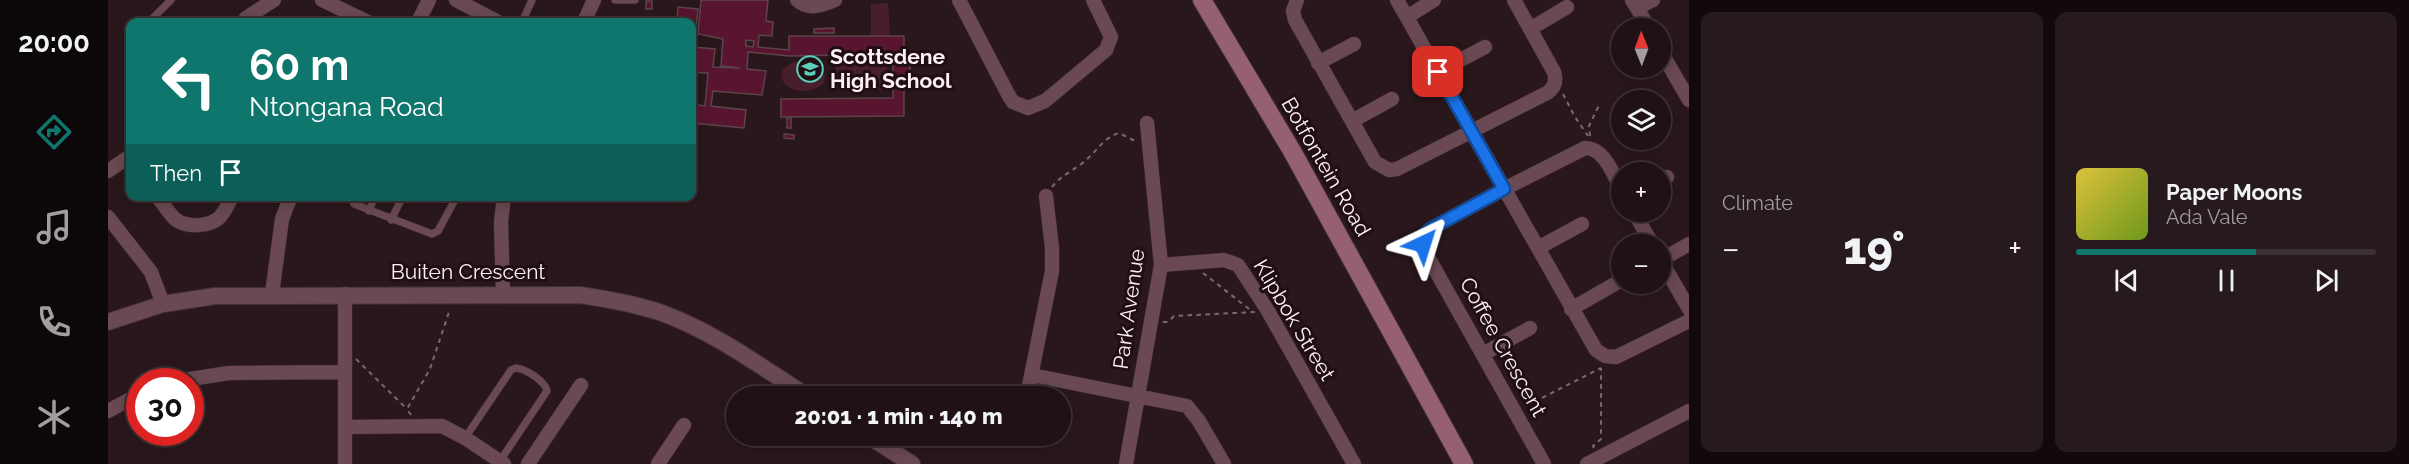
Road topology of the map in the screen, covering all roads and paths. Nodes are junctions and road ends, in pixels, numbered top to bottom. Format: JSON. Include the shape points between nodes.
{"nodes":[{"id":1,"x":171,"y":0,"type":"edge"},
{"id":2,"x":274,"y":0,"type":"edge"},
{"id":3,"x":322,"y":0,"type":"edge"},
{"id":4,"x":429,"y":0,"type":"edge"},
{"id":5,"x":456,"y":0,"type":"edge"},
{"id":6,"x":532,"y":0,"type":"edge"},
{"id":7,"x":594,"y":0,"type":"edge"},
{"id":8,"x":615,"y":0,"type":"edge"},
{"id":9,"x":635,"y":0,"type":"edge"},
{"id":10,"x":797,"y":0,"type":"edge"},
{"id":11,"x":835,"y":0,"type":"edge"},
{"id":12,"x":959,"y":0,"type":"edge"},
{"id":13,"x":1093,"y":0,"type":"edge"},
{"id":14,"x":1202,"y":0,"type":"edge"},
{"id":15,"x":1297,"y":0,"type":"edge"},
{"id":16,"x":1397,"y":0,"type":"edge"},
{"id":17,"x":1434,"y":0,"type":"edge"},
{"id":18,"x":1514,"y":0,"type":"edge"},
{"id":19,"x":1653,"y":0,"type":"edge"},
{"id":20,"x":1635,"y":4,"type":"edge"},
{"id":21,"x":1567,"y":7,"type":"dead end"},
{"id":22,"x":1407,"y":16,"type":"junction"},
{"id":23,"x":153,"y":18,"type":"edge"},
{"id":24,"x":246,"y":18,"type":"edge"},
{"id":25,"x":360,"y":18,"type":"edge"},
{"id":26,"x":420,"y":18,"type":"edge"},
{"id":27,"x":490,"y":18,"type":"edge"},
{"id":28,"x":524,"y":18,"type":"edge"},
{"id":29,"x":586,"y":18,"type":"edge"},
{"id":30,"x":1643,"y":18,"type":"edge"},
{"id":31,"x":1530,"y":29,"type":"junction"},
{"id":32,"x":1354,"y":44,"type":"dead end"},
{"id":33,"x":1485,"y":47,"type":"dead end"},
{"id":34,"x":1318,"y":63,"type":"junction"},
{"id":35,"x":1671,"y":69,"type":"edge"},
{"id":36,"x":1438,"y":72,"type":"junction"},
{"id":37,"x":1554,"y":85,"type":"junction"},
{"id":38,"x":1392,"y":99,"type":"dead end"},
{"id":39,"x":1689,"y":100,"type":"edge"},
{"id":40,"x":1600,"y":103,"type":"dead end"},
{"id":41,"x":1352,"y":121,"type":"junction"},
{"id":42,"x":1147,"y":123,"type":"dead end"},
{"id":43,"x":1473,"y":132,"type":"junction"},
{"id":44,"x":1149,"y":144,"type":"junction"},
{"id":45,"x":126,"y":162,"type":"edge"},
{"id":46,"x":108,"y":171,"type":"edge"},
{"id":47,"x":1611,"y":171,"type":"edge"},
{"id":48,"x":1504,"y":189,"type":"junction"},
{"id":49,"x":1046,"y":195,"type":"joint"},
{"id":50,"x":161,"y":201,"type":"edge"},
{"id":51,"x":229,"y":201,"type":"edge"},
{"id":52,"x":289,"y":201,"type":"edge"},
{"id":53,"x":353,"y":201,"type":"edge"},
{"id":54,"x":373,"y":201,"type":"edge"},
{"id":55,"x":400,"y":201,"type":"edge"},
{"id":56,"x":454,"y":201,"type":"edge"},
{"id":57,"x":503,"y":201,"type":"edge"},
{"id":58,"x":369,"y":211,"type":"junction"},
{"id":59,"x":108,"y":217,"type":"edge"},
{"id":60,"x":391,"y":220,"type":"junction"},
{"id":61,"x":1582,"y":224,"type":"dead end"},
{"id":62,"x":1689,"y":244,"type":"edge"},
{"id":63,"x":1538,"y":248,"type":"junction"},
{"id":64,"x":1671,"y":254,"type":"edge"},
{"id":65,"x":1190,"y":263,"type":"junction"},
{"id":66,"x":1161,"y":265,"type":"junction"},
{"id":67,"x":1671,"y":277,"type":"edge"},
{"id":68,"x":1611,"y":286,"type":"edge"},
{"id":69,"x":272,"y":294,"type":"junction"},
{"id":70,"x":345,"y":294,"type":"junction"},
{"id":71,"x":502,"y":294,"type":"junction"},
{"id":72,"x":452,"y":303,"type":"dead end"},
{"id":73,"x":163,"y":304,"type":"junction"},
{"id":74,"x":1571,"y":309,"type":"junction"},
{"id":75,"x":1689,"y":309,"type":"edge"},
{"id":76,"x":1268,"y":311,"type":"junction"},
{"id":77,"x":1253,"y":312,"type":"junction"},
{"id":78,"x":1689,"y":321,"type":"edge"},
{"id":79,"x":108,"y":322,"type":"edge"},
{"id":80,"x":1152,"y":322,"type":"junction"},
{"id":81,"x":1530,"y":328,"type":"dead end"},
{"id":82,"x":1483,"y":354,"type":"junction"},
{"id":83,"x":353,"y":359,"type":"dead end"},
{"id":84,"x":345,"y":372,"type":"junction"},
{"id":85,"x":1032,"y":375,"type":"junction"},
{"id":86,"x":204,"y":377,"type":"edge"},
{"id":87,"x":581,"y":386,"type":"dead end"},
{"id":88,"x":791,"y":386,"type":"edge"},
{"id":89,"x":1030,"y":386,"type":"edge"},
{"id":90,"x":1138,"y":395,"type":"junction"},
{"id":91,"x":126,"y":401,"type":"edge"},
{"id":92,"x":407,"y":410,"type":"junction"},
{"id":93,"x":108,"y":411,"type":"edge"},
{"id":94,"x":1689,"y":411,"type":"edge"},
{"id":95,"x":1515,"y":412,"type":"junction"},
{"id":96,"x":410,"y":413,"type":"dead end"},
{"id":97,"x":684,"y":426,"type":"dead end"},
{"id":98,"x":345,"y":427,"type":"junction"},
{"id":99,"x":465,"y":438,"type":"junction"},
{"id":100,"x":1601,"y":439,"type":"dead end"},
{"id":101,"x":884,"y":446,"type":"edge"},
{"id":102,"x":1464,"y":460,"type":"edge"},
{"id":103,"x":502,"y":463,"type":"edge"},
{"id":104,"x":345,"y":464,"type":"edge"},
{"id":105,"x":528,"y":464,"type":"edge"},
{"id":106,"x":658,"y":464,"type":"edge"},
{"id":107,"x":912,"y":464,"type":"edge"},
{"id":108,"x":1126,"y":464,"type":"edge"},
{"id":109,"x":1224,"y":464,"type":"edge"},
{"id":110,"x":1354,"y":464,"type":"edge"},
{"id":111,"x":1544,"y":464,"type":"edge"},
{"id":112,"x":1587,"y":464,"type":"edge"}],
"edges":[{"from":1,"to":23,"type":"lane"},
{"from":2,"to":24,"type":"street"},
{"from":3,"to":25,"type":"street"},
{"from":4,"to":26,"type":"street"},
{"from":5,"to":27,"type":"street"},
{"from":6,"to":28,"type":"lane"},
{"from":7,"to":29,"type":"street"},
{"from":8,"to":9,"type":"lane"},
{"from":10,"to":11,"type":"street","via":[[813,7]]},
{"from":12,"to":13,"type":"street","via":[[1009,96],[1028,108],[1045,101],[1106,51],[1111,37]]},
{"from":14,"to":102,"type":"main road","name":"Botfontein Road","via":[[1292,151]]},
{"from":15,"to":34,"type":"street","via":[[1295,20]]},
{"from":16,"to":22,"type":"street"},
{"from":17,"to":22,"type":"street"},
{"from":18,"to":31,"type":"street"},
{"from":19,"to":20,"type":"street"},
{"from":20,"to":30,"type":"street"},
{"from":21,"to":31,"type":"street"},
{"from":22,"to":36,"type":"street"},
{"from":31,"to":37,"type":"street","via":[[1554,72]]},
{"from":32,"to":34,"type":"street"},
{"from":33,"to":36,"type":"street"},
{"from":34,"to":41,"type":"street"},
{"from":35,"to":39,"type":"street"},
{"from":36,"to":43,"type":"street"},
{"from":37,"to":40,"type":"path","via":[[1560,88],[1590,139],[1589,126]]},
{"from":37,"to":43,"type":"street","via":[[1547,93]]},
{"from":38,"to":41,"type":"street"},
{"from":41,"to":43,"type":"street","via":[[1376,162],[1389,170]]},
{"from":42,"to":44,"type":"street","name":"Park Avenue"},
{"from":43,"to":48,"type":"street"},
{"from":44,"to":49,"type":"path","via":[[1119,133],[1108,136]]},
{"from":44,"to":66,"type":"street","name":"Park Avenue"},
{"from":45,"to":46,"type":"street"},
{"from":47,"to":48,"type":"street","via":[[1601,154],[1590,148]]},
{"from":48,"to":63,"type":"street"},
{"from":48,"to":82,"type":"street","name":"Coffee Crescent","via":[[1430,229],[1423,240]]},
{"from":49,"to":85,"type":"street","via":[[1052,271]]},
{"from":50,"to":51,"type":"street","via":[[176,219],[195,225],[219,218]]},
{"from":52,"to":69,"type":"street","via":[[281,226]]},
{"from":53,"to":58,"type":"lane"},
{"from":54,"to":58,"type":"lane"},
{"from":55,"to":60,"type":"lane"},
{"from":56,"to":60,"type":"lane","via":[[435,233]]},
{"from":57,"to":71,"type":"street"},
{"from":58,"to":60,"type":"lane"},
{"from":59,"to":73,"type":"street","via":[[151,272]]},
{"from":61,"to":63,"type":"street"},
{"from":62,"to":64,"type":"street"},
{"from":63,"to":74,"type":"street"},
{"from":65,"to":66,"type":"street","name":"Klipbok Street"},
{"from":65,"to":76,"type":"street","name":"Klipbok Street","via":[[1224,260],[1238,265]]},
{"from":65,"to":77,"type":"path"},
{"from":66,"to":80,"type":"street","name":"Park Avenue"},
{"from":67,"to":75,"type":"street"},
{"from":68,"to":74,"type":"street"},
{"from":69,"to":70,"type":"street","name":"Buiten Crescent"},
{"from":69,"to":73,"type":"street","name":"Buiten Crescent","via":[[215,296]]},
{"from":70,"to":71,"type":"street","name":"Buiten Crescent"},
{"from":70,"to":84,"type":"street"},
{"from":71,"to":88,"type":"street","name":"Buiten Crescent","via":[[580,295],[662,313],[726,344]]},
{"from":72,"to":92,"type":"path","via":[[430,369]]},
{"from":73,"to":79,"type":"street","name":"Buiten Crescent"},
{"from":74,"to":78,"type":"street","via":[[1596,350],[1611,358]]},
{"from":76,"to":77,"type":"path"},
{"from":76,"to":110,"type":"street","name":"Klipbok Street"},
{"from":77,"to":80,"type":"path","via":[[1174,316],[1168,322]]},
{"from":80,"to":90,"type":"street","name":"Park Avenue"},
{"from":81,"to":82,"type":"street"},
{"from":82,"to":95,"type":"street","name":"Coffee Crescent"},
{"from":83,"to":92,"type":"path","via":[[358,359]]},
{"from":84,"to":86,"type":"street"},
{"from":84,"to":98,"type":"street"},
{"from":85,"to":89,"type":"street"},
{"from":85,"to":90,"type":"street"},
{"from":87,"to":105,"type":"street"},
{"from":90,"to":108,"type":"street","name":"Park Avenue"},
{"from":90,"to":109,"type":"street","via":[[1179,403],[1193,411]]},
{"from":91,"to":93,"type":"street"},
{"from":92,"to":96,"type":"path"},
{"from":94,"to":112,"type":"street"},
{"from":95,"to":100,"type":"path","via":[[1602,367]]},
{"from":95,"to":111,"type":"street","name":"Coffee Crescent"},
{"from":97,"to":106,"type":"street"},
{"from":98,"to":99,"type":"street","via":[[442,426]]},
{"from":98,"to":104,"type":"street"},
{"from":99,"to":103,"type":"street"},
{"from":99,"to":103,"type":"lane","via":[[513,368],[521,368],[546,386],[547,391]]},
{"from":101,"to":107,"type":"street"}]}
